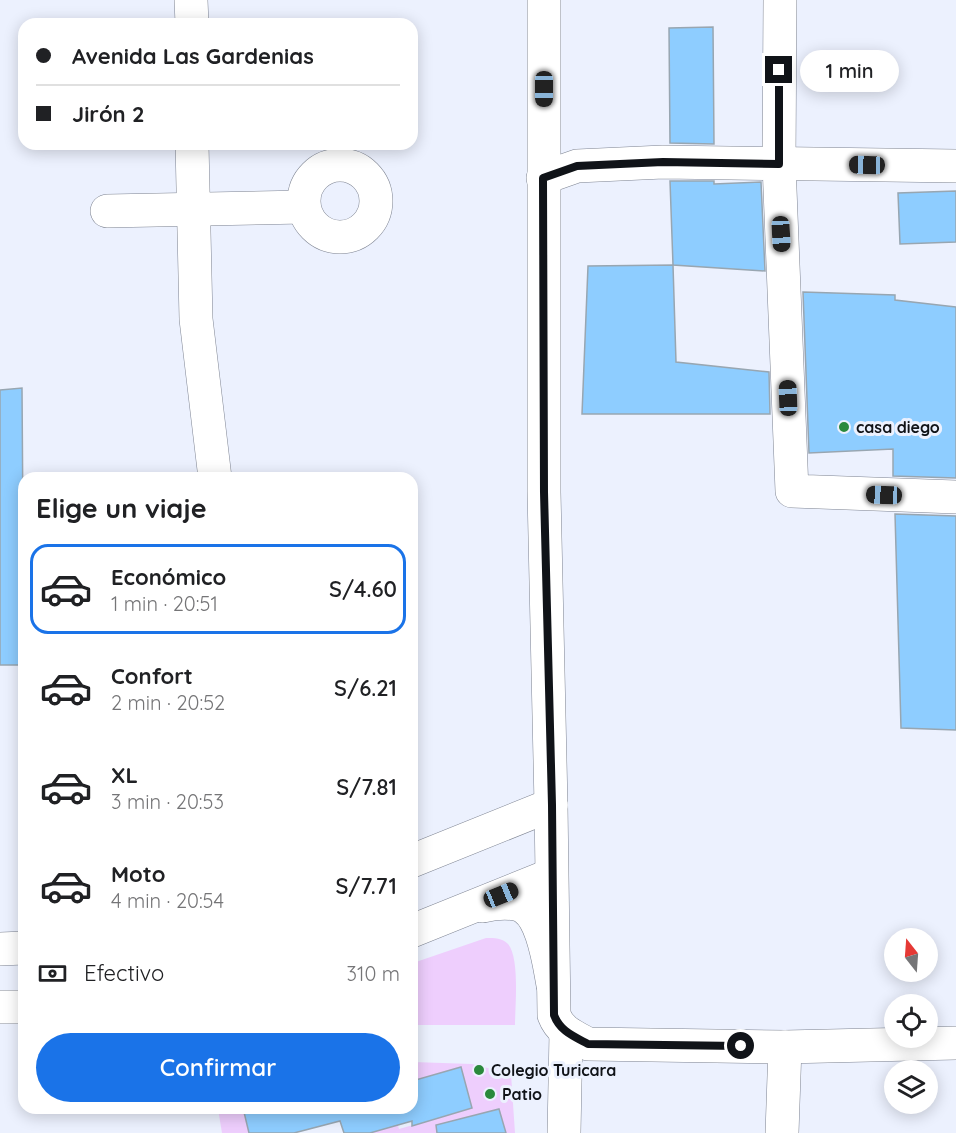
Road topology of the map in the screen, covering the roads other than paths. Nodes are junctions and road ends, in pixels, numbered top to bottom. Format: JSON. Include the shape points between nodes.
{"nodes":[{"id":1,"x":191,"y":0,"type":"edge"},
{"id":2,"x":544,"y":0,"type":"edge"},
{"id":3,"x":780,"y":0,"type":"edge"},
{"id":4,"x":192,"y":18,"type":"edge"},
{"id":5,"x":192,"y":150,"type":"edge"},
{"id":6,"x":779,"y":164,"type":"junction"},
{"id":7,"x":956,"y":166,"type":"edge"},
{"id":8,"x":543,"y":178,"type":"junction"},
{"id":9,"x":304,"y":207,"type":"junction"},
{"id":10,"x":192,"y":209,"type":"junction"},
{"id":11,"x":107,"y":211,"type":"dead end"},
{"id":12,"x":214,"y":472,"type":"edge"},
{"id":13,"x":956,"y":497,"type":"edge"},
{"id":14,"x":552,"y":805,"type":"junction"},
{"id":15,"x":418,"y":859,"type":"edge"},
{"id":16,"x":551,"y":875,"type":"junction"},
{"id":17,"x":464,"y":910,"type":"junction"},
{"id":18,"x":418,"y":929,"type":"edge"},
{"id":19,"x":18,"y":948,"type":"edge"},
{"id":20,"x":0,"y":949,"type":"edge"},
{"id":21,"x":553,"y":984,"type":"junction"},
{"id":22,"x":0,"y":1007,"type":"edge"},
{"id":23,"x":18,"y":1007,"type":"edge"},
{"id":24,"x":566,"y":1033,"type":"junction"},
{"id":25,"x":956,"y":1044,"type":"edge"},
{"id":26,"x":785,"y":1047,"type":"junction"},
{"id":27,"x":564,"y":1133,"type":"edge"},
{"id":28,"x":782,"y":1133,"type":"edge"}],
"edges":[{"from":1,"to":4,"type":"street"},
{"from":2,"to":8,"type":"street"},
{"from":3,"to":6,"type":"street"},
{"from":5,"to":10,"type":"street"},
{"from":6,"to":7,"type":"street"},
{"from":6,"to":8,"type":"street","via":[[663,162],[577,166]]},
{"from":6,"to":13,"type":"street","via":[[792,491]]},
{"from":8,"to":14,"type":"street","via":[[544,492]]},
{"from":9,"to":9,"type":"street","via":[[314,227],[337,237],[361,230],[386,204],[376,197],[366,175],[334,165],[323,169],[307,185]]},
{"from":9,"to":10,"type":"street"},
{"from":10,"to":11,"type":"street"},
{"from":10,"to":12,"type":"street","via":[[196,320]]},
{"from":14,"to":15,"type":"street"},
{"from":14,"to":16,"type":"street"},
{"from":16,"to":17,"type":"street"},
{"from":16,"to":21,"type":"street"},
{"from":17,"to":18,"type":"street"},
{"from":17,"to":21,"type":"street","via":[[499,904],[526,909],[544,942]]},
{"from":19,"to":20,"type":"street"},
{"from":21,"to":24,"type":"street","via":[[554,1015]]},
{"from":22,"to":23,"type":"street"},
{"from":24,"to":26,"type":"street","via":[[588,1044]]},
{"from":24,"to":27,"type":"street"},
{"from":25,"to":26,"type":"street"},
{"from":26,"to":28,"type":"street"}]}
